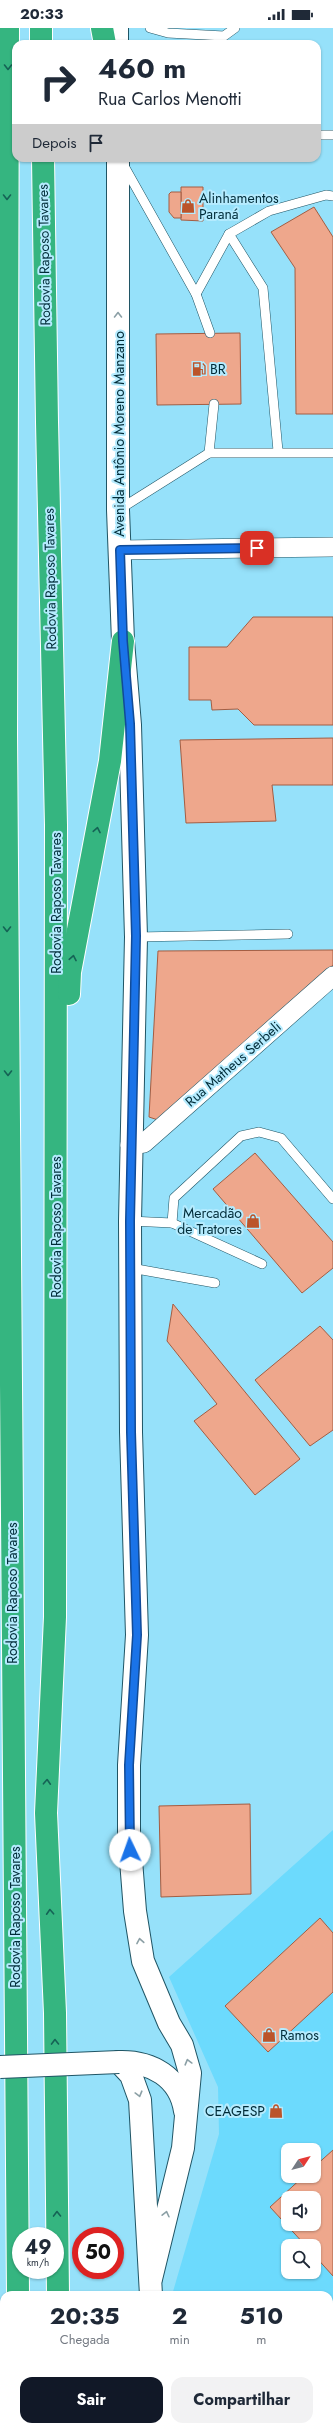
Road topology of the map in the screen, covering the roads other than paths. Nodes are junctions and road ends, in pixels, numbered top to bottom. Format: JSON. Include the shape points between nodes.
{"nodes":[{"id":1,"x":8,"y":28,"type":"edge"},
{"id":2,"x":41,"y":28,"type":"edge"},
{"id":3,"x":102,"y":28,"type":"edge"},
{"id":4,"x":117,"y":28,"type":"edge"},
{"id":5,"x":150,"y":28,"type":"edge"},
{"id":6,"x":235,"y":28,"type":"edge"},
{"id":7,"x":42,"y":40,"type":"edge"},
{"id":8,"x":104,"y":40,"type":"edge"},
{"id":9,"x":117,"y":40,"type":"edge"},
{"id":10,"x":321,"y":135,"type":"edge"},
{"id":11,"x":333,"y":135,"type":"edge"},
{"id":12,"x":43,"y":162,"type":"edge"},
{"id":13,"x":119,"y":162,"type":"edge"},
{"id":14,"x":121,"y":162,"type":"edge"},
{"id":15,"x":333,"y":196,"type":"edge"},
{"id":16,"x":229,"y":234,"type":"junction"},
{"id":17,"x":196,"y":294,"type":"junction"},
{"id":18,"x":210,"y":333,"type":"dead end"},
{"id":19,"x":214,"y":404,"type":"dead end"},
{"id":20,"x":278,"y":451,"type":"junction"},
{"id":21,"x":209,"y":452,"type":"junction"},
{"id":22,"x":333,"y":453,"type":"edge"},
{"id":23,"x":118,"y":510,"type":"junction"},
{"id":24,"x":333,"y":547,"type":"edge"},
{"id":25,"x":120,"y":550,"type":"junction"},
{"id":26,"x":123,"y":641,"type":"junction"},
{"id":27,"x":0,"y":687,"type":"edge"},
{"id":28,"x":6,"y":734,"type":"junction"},
{"id":29,"x":288,"y":934,"type":"dead end"},
{"id":30,"x":136,"y":936,"type":"junction"},
{"id":31,"x":333,"y":976,"type":"edge"},
{"id":32,"x":8,"y":1012,"type":"junction"},
{"id":33,"x":0,"y":1041,"type":"edge"},
{"id":34,"x":130,"y":1145,"type":"junction"},
{"id":35,"x":333,"y":1199,"type":"edge"},
{"id":36,"x":56,"y":1220,"type":"junction"},
{"id":37,"x":130,"y":1221,"type":"junction"},
{"id":38,"x":172,"y":1223,"type":"junction"},
{"id":39,"x":262,"y":1264,"type":"dead end"},
{"id":40,"x":131,"y":1268,"type":"junction"},
{"id":41,"x":215,"y":1283,"type":"dead end"},
{"id":42,"x":119,"y":2062,"type":"junction"},
{"id":43,"x":0,"y":2066,"type":"edge"},
{"id":44,"x":185,"y":2114,"type":"junction"},
{"id":45,"x":151,"y":2287,"type":"edge"},
{"id":46,"x":18,"y":2291,"type":"edge"},
{"id":47,"x":58,"y":2291,"type":"edge"}],
"edges":[{"from":1,"to":28,"type":"highway","name":"Rodovia Raposo Tavares","one_way":true},
{"from":2,"to":7,"type":"highway"},
{"from":3,"to":8,"type":"highway"},
{"from":4,"to":9,"type":"main road"},
{"from":5,"to":6,"type":"lane","via":[[168,33],[224,36]]},
{"from":10,"to":11,"type":"lane"},
{"from":12,"to":36,"type":"highway","name":"Rodovia Raposo Tavares","via":[[46,422],[56,825]]},
{"from":23,"to":13,"type":"main road","name":"Avenida Antônio Moreno Manzano","one_way":true},
{"from":14,"to":17,"type":"lane"},
{"from":15,"to":16,"type":"lane","via":[[326,195],[269,211]]},
{"from":16,"to":17,"type":"lane"},
{"from":16,"to":20,"type":"lane","via":[[263,288]]},
{"from":17,"to":18,"type":"lane"},
{"from":19,"to":21,"type":"lane"},
{"from":20,"to":21,"type":"lane"},
{"from":20,"to":22,"type":"lane"},
{"from":21,"to":23,"type":"lane"},
{"from":23,"to":25,"type":"main road","name":"Avenida Antônio Moreno Manzano"},
{"from":24,"to":25,"type":"street"},
{"from":25,"to":26,"type":"main road","name":"Avenida Antônio Moreno Manzano"},
{"from":26,"to":30,"type":"main road","name":"Avenida Antônio Moreno Manzano","via":[[130,724]]},
{"from":36,"to":26,"type":"highway","one_way":true,"via":[[70,972],[110,760]]},
{"from":27,"to":28,"type":"highway"},
{"from":28,"to":32,"type":"highway","name":"Rodovia Raposo Tavares","one_way":true},
{"from":29,"to":30,"type":"lane"},
{"from":30,"to":34,"type":"main road","name":"Avenida Antônio Moreno Manzano"},
{"from":31,"to":34,"type":"street","name":"Rua Matheus Serbeli","via":[[144,1143]]},
{"from":32,"to":33,"type":"highway"},
{"from":32,"to":46,"type":"highway","name":"Rodovia Raposo Tavares","one_way":true},
{"from":34,"to":37,"type":"main road","name":"Avenida Antônio Moreno Manzano"},
{"from":35,"to":38,"type":"lane","via":[[281,1138],[259,1132],[241,1136],[174,1198]]},
{"from":47,"to":36,"type":"highway","name":"Rodovia Raposo Tavares","one_way":true,"via":[[55,2013],[46,1813],[55,1617]]},
{"from":37,"to":38,"type":"lane"},
{"from":37,"to":40,"type":"main road","name":"Avenida Antônio Moreno Manzano"},
{"from":38,"to":39,"type":"lane"},
{"from":40,"to":41,"type":"lane"},
{"from":44,"to":40,"type":"main road","name":"Avenida Antônio Moreno Manzano","one_way":true,"via":[[190,2073],[182,2045],[169,2023],[143,1961],[135,1911],[129,1835],[129,1765],[137,1635],[131,1432]]},
{"from":42,"to":43,"type":"main road","bridge":true},
{"from":42,"to":44,"type":"main road","name":"Avenida Antônio Moreno Manzano","via":[[146,2065],[170,2079],[183,2097]]},
{"from":42,"to":45,"type":"main road","name":"Avenida Antônio Moreno Manzano","one_way":true,"via":[[131,2075],[140,2100]]},
{"from":45,"to":44,"type":"main road","name":"Avenida Antônio Moreno Manzano","one_way":true,"via":[[183,2148]]}]}
